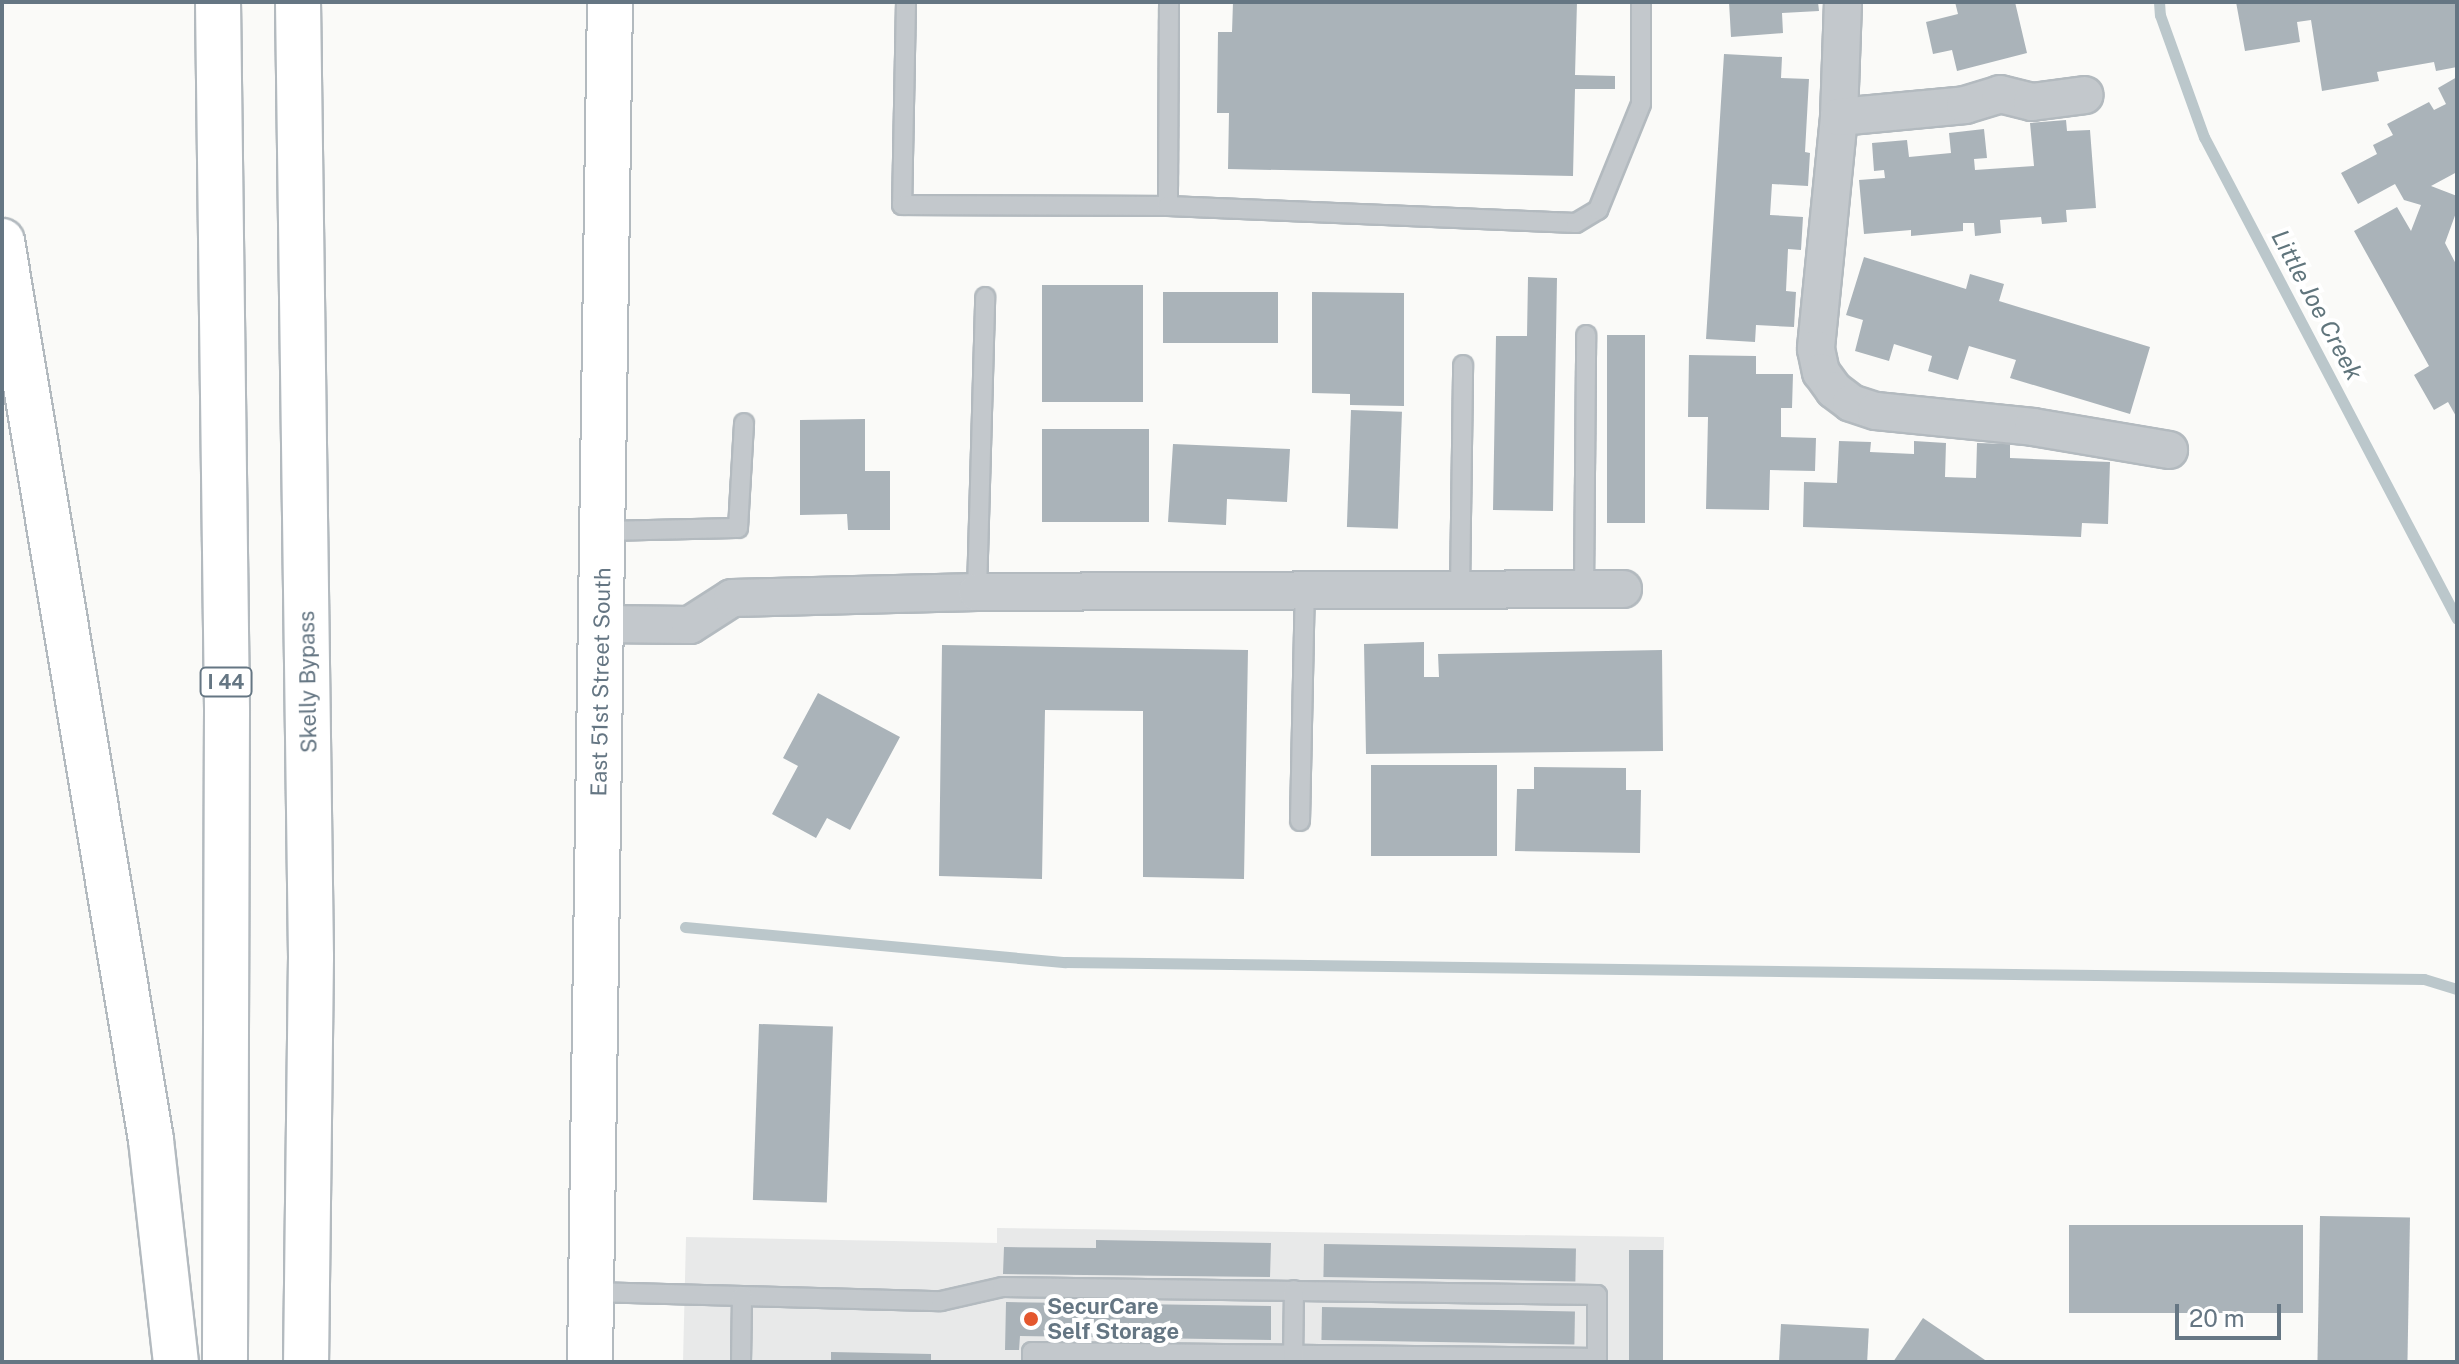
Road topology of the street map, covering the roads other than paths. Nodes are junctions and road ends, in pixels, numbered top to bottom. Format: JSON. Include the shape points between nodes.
{"nodes":[{"id":1,"x":218,"y":2,"type":"edge"},
{"id":2,"x":298,"y":2,"type":"edge"},
{"id":3,"x":610,"y":2,"type":"edge"},
{"id":4,"x":906,"y":2,"type":"edge"},
{"id":5,"x":1169,"y":2,"type":"edge"},
{"id":6,"x":1641,"y":2,"type":"edge"},
{"id":7,"x":1843,"y":2,"type":"edge"},
{"id":8,"x":2085,"y":95,"type":"dead end"},
{"id":9,"x":1839,"y":117,"type":"junction"},
{"id":10,"x":1168,"y":206,"type":"junction"},
{"id":11,"x":2,"y":241,"type":"edge"},
{"id":12,"x":985,"y":297,"type":"dead end"},
{"id":13,"x":1586,"y":335,"type":"dead end"},
{"id":14,"x":1463,"y":365,"type":"dead end"},
{"id":15,"x":744,"y":423,"type":"dead end"},
{"id":16,"x":2169,"y":450,"type":"dead end"},
{"id":17,"x":603,"y":531,"type":"junction"},
{"id":18,"x":1584,"y":589,"type":"junction"},
{"id":19,"x":1623,"y":589,"type":"dead end"},
{"id":20,"x":1460,"y":590,"type":"junction"},
{"id":21,"x":1305,"y":591,"type":"junction"},
{"id":22,"x":977,"y":592,"type":"junction"},
{"id":23,"x":601,"y":624,"type":"junction"},
{"id":24,"x":1300,"y":821,"type":"dead end"},
{"id":25,"x":1294,"y":1290,"type":"junction"},
{"id":26,"x":591,"y":1292,"type":"junction"},
{"id":27,"x":742,"y":1296,"type":"junction"},
{"id":28,"x":1293,"y":1358,"type":"edge"},
{"id":29,"x":1597,"y":1360,"type":"edge"},
{"id":30,"x":176,"y":1362,"type":"edge"},
{"id":31,"x":225,"y":1362,"type":"edge"},
{"id":32,"x":306,"y":1362,"type":"edge"},
{"id":33,"x":590,"y":1362,"type":"edge"},
{"id":34,"x":741,"y":1362,"type":"edge"},
{"id":35,"x":1032,"y":1362,"type":"edge"}],
"edges":[{"from":1,"to":31,"type":"main road","number":"I 44","via":[[227,712]]},
{"from":2,"to":32,"type":"main road","name":"Skelly Bypass","via":[[311,957]]},
{"from":3,"to":17,"type":"main road","name":"East 51st Street South"},
{"from":4,"to":10,"type":"lane","via":[[902,205]]},
{"from":5,"to":10,"type":"lane"},
{"from":6,"to":10,"type":"lane","via":[[1641,104],[1598,210],[1576,223]]},
{"from":7,"to":9,"type":"street"},
{"from":8,"to":9,"type":"street","via":[[2032,102],[2000,94],[1965,105]]},
{"from":9,"to":16,"type":"street","via":[[1816,349],[1821,372],[1834,390],[1851,403],[1876,411],[2033,427]]},
{"from":11,"to":30,"type":"main road","via":[[151,1140]]},
{"from":12,"to":22,"type":"lane"},
{"from":13,"to":18,"type":"lane"},
{"from":14,"to":20,"type":"lane"},
{"from":15,"to":17,"type":"lane","via":[[738,528]]},
{"from":17,"to":23,"type":"main road","name":"East 51st Street South"},
{"from":18,"to":19,"type":"street"},
{"from":18,"to":20,"type":"street"},
{"from":20,"to":21,"type":"street"},
{"from":21,"to":22,"type":"street"},
{"from":21,"to":24,"type":"lane"},
{"from":22,"to":23,"type":"street","via":[[732,598],[690,625]]},
{"from":23,"to":26,"type":"main road","name":"East 51st Street South"},
{"from":25,"to":27,"type":"lane","via":[[1002,1287],[941,1301]]},
{"from":25,"to":28,"type":"lane"},
{"from":25,"to":29,"type":"lane","via":[[1597,1295]]},
{"from":26,"to":27,"type":"lane"},
{"from":26,"to":33,"type":"main road","name":"East 51st Street South"},
{"from":27,"to":34,"type":"lane"},
{"from":28,"to":29,"type":"lane"},
{"from":28,"to":35,"type":"lane","via":[[1032,1352]]}]}
